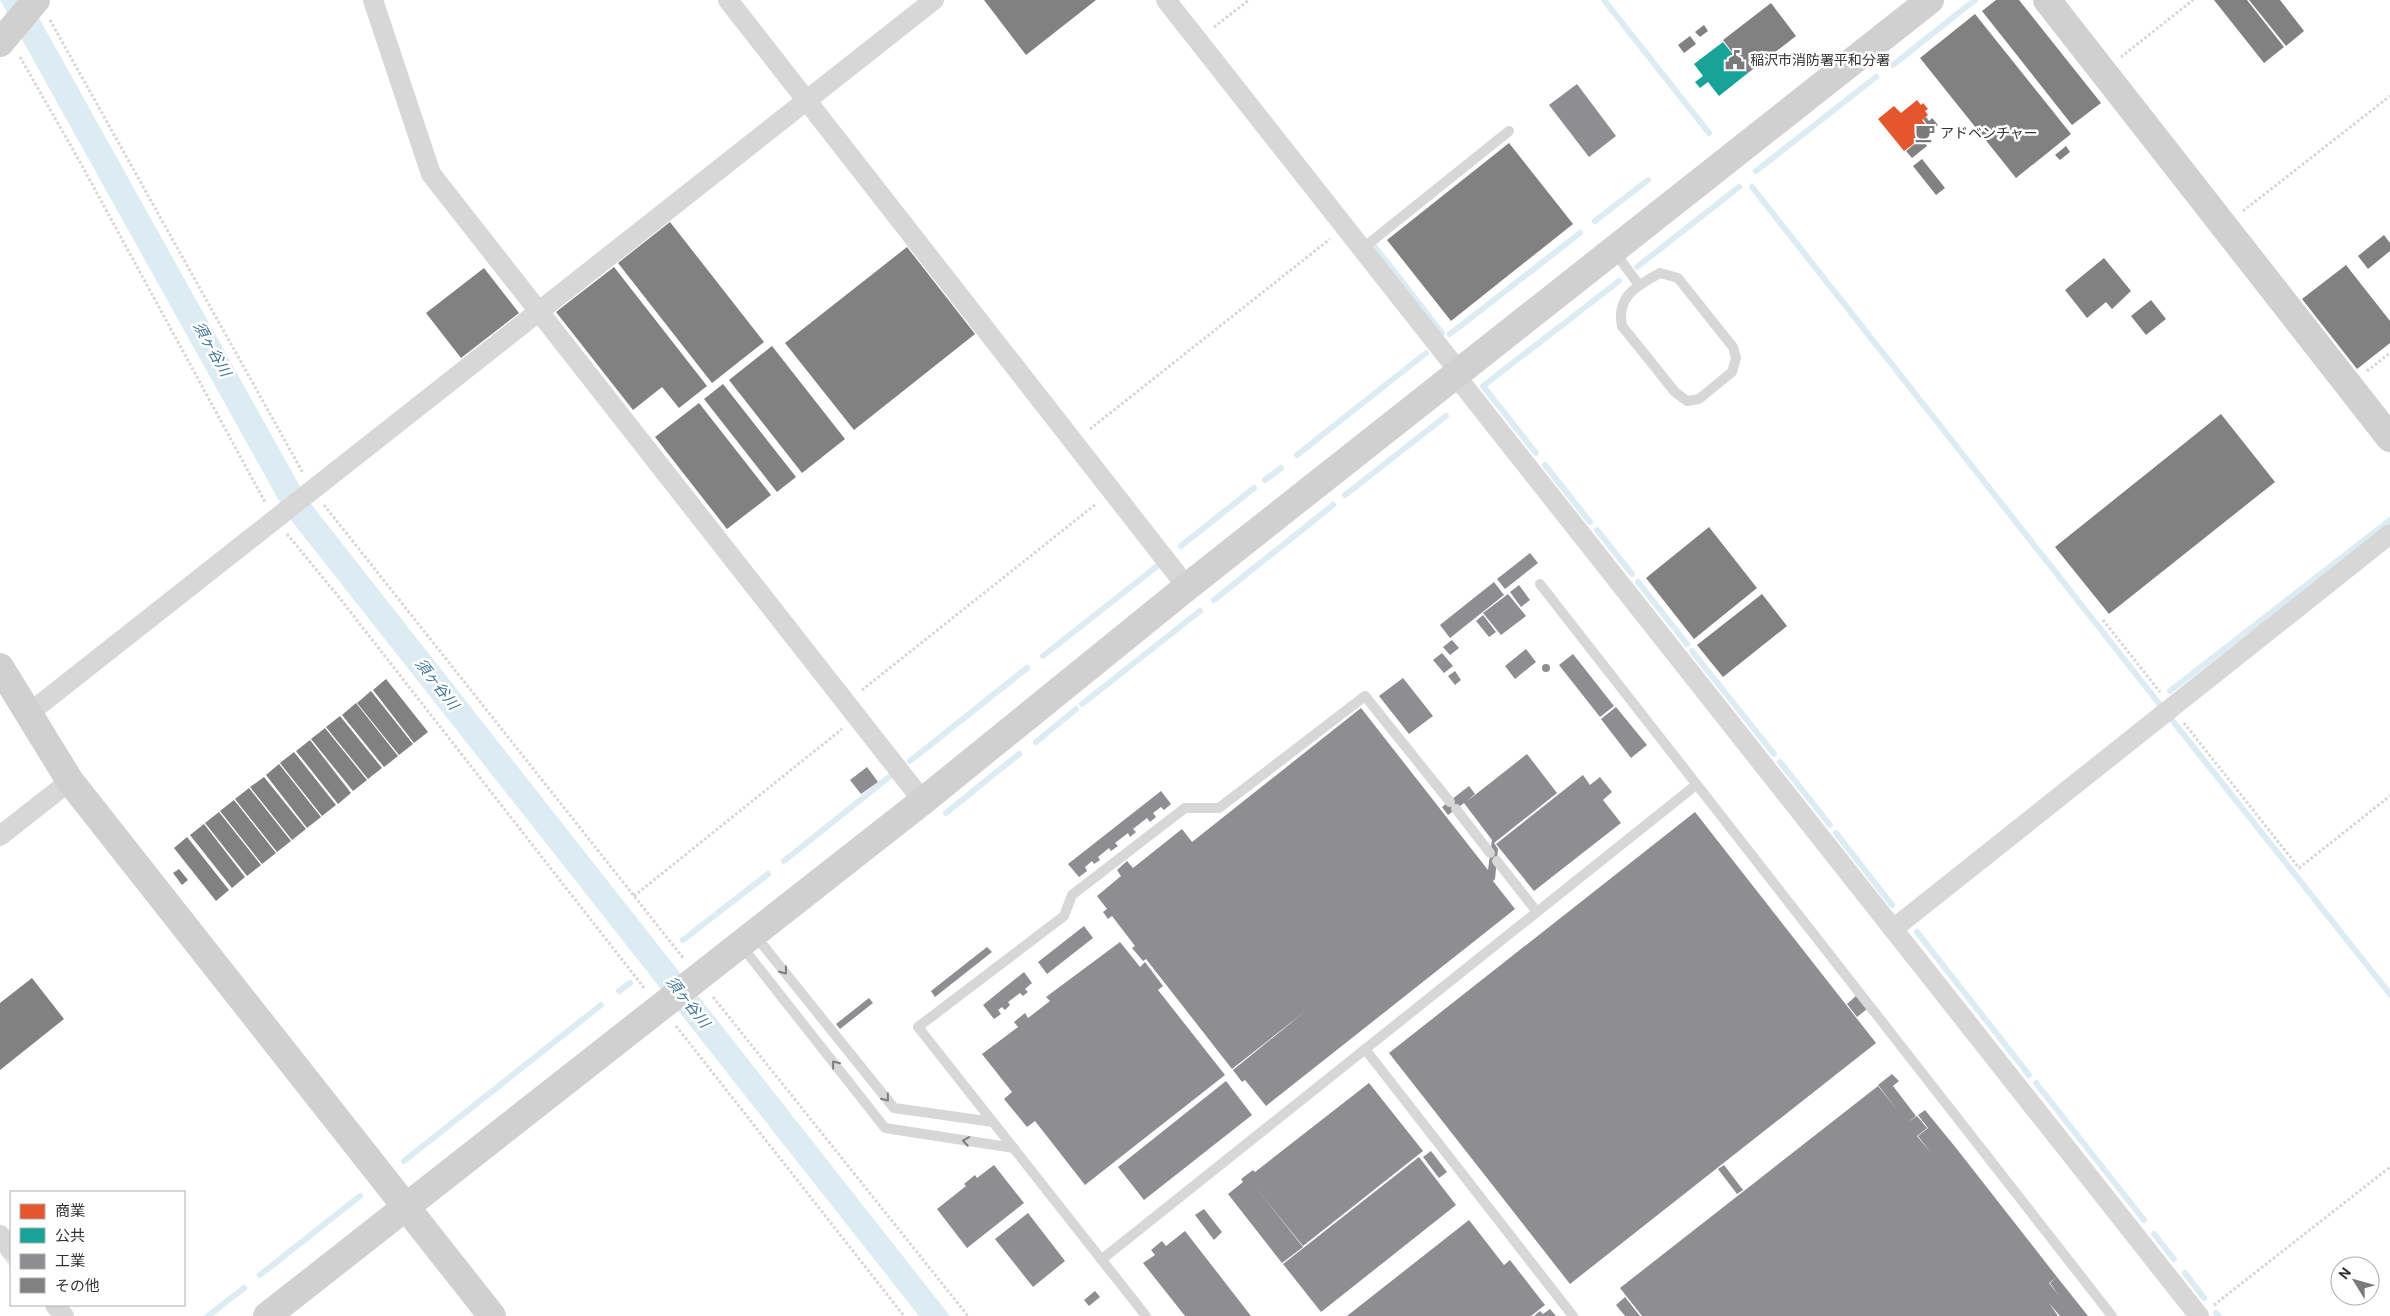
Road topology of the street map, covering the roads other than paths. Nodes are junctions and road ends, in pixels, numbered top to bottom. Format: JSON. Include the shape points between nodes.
{"nodes":[{"id":1,"x":373,"y":0,"type":"edge"},
{"id":2,"x":728,"y":0,"type":"edge"},
{"id":3,"x":934,"y":0,"type":"edge"},
{"id":4,"x":1166,"y":0,"type":"edge"},
{"id":5,"x":1930,"y":0,"type":"edge"},
{"id":6,"x":2047,"y":0,"type":"edge"},
{"id":7,"x":39,"y":7,"type":"edge"},
{"id":8,"x":6,"y":36,"type":"edge"},
{"id":9,"x":807,"y":100,"type":"junction"},
{"id":10,"x":1509,"y":131,"type":"dead end"},
{"id":11,"x":1362,"y":249,"type":"junction"},
{"id":12,"x":1614,"y":251,"type":"junction"},
{"id":13,"x":1638,"y":285,"type":"junction"},
{"id":14,"x":538,"y":312,"type":"junction"},
{"id":15,"x":1458,"y":374,"type":"junction"},
{"id":16,"x":2390,"y":438,"type":"edge"},
{"id":17,"x":2390,"y":534,"type":"edge"},
{"id":18,"x":1540,"y":584,"type":"dead end"},
{"id":19,"x":1188,"y":587,"type":"junction"},
{"id":20,"x":0,"y":667,"type":"edge"},
{"id":21,"x":28,"y":714,"type":"junction"},
{"id":22,"x":70,"y":781,"type":"junction"},
{"id":23,"x":1696,"y":784,"type":"junction"},
{"id":24,"x":922,"y":801,"type":"junction"},
{"id":25,"x":0,"y":836,"type":"edge"},
{"id":26,"x":1538,"y":912,"type":"junction"},
{"id":27,"x":1893,"y":929,"type":"junction"},
{"id":28,"x":747,"y":938,"type":"junction"},
{"id":29,"x":1365,"y":1049,"type":"junction"},
{"id":30,"x":993,"y":1122,"type":"junction"},
{"id":31,"x":1014,"y":1148,"type":"junction"},
{"id":32,"x":406,"y":1207,"type":"junction"},
{"id":33,"x":0,"y":1235,"type":"edge"},
{"id":34,"x":10,"y":1249,"type":"edge"},
{"id":35,"x":1102,"y":1260,"type":"junction"},
{"id":36,"x":56,"y":1306,"type":"edge"},
{"id":37,"x":2203,"y":1313,"type":"edge"},
{"id":38,"x":64,"y":1316,"type":"edge"},
{"id":39,"x":267,"y":1316,"type":"edge"},
{"id":40,"x":492,"y":1316,"type":"edge"},
{"id":41,"x":1146,"y":1316,"type":"edge"},
{"id":42,"x":1574,"y":1316,"type":"edge"},
{"id":43,"x":2112,"y":1316,"type":"edge"}],
"edges":[{"from":1,"to":14,"type":"street","via":[[431,174]]},
{"from":2,"to":9,"type":"street"},
{"from":3,"to":9,"type":"street"},
{"from":4,"to":11,"type":"street"},
{"from":5,"to":12,"type":"street"},
{"from":6,"to":16,"type":"street"},
{"from":7,"to":8,"type":"street"},
{"from":9,"to":14,"type":"street"},
{"from":9,"to":19,"type":"street"},
{"from":10,"to":11,"type":"lane"},
{"from":11,"to":15,"type":"street"},
{"from":12,"to":13,"type":"lane"},
{"from":12,"to":15,"type":"street"},
{"from":13,"to":13,"type":"lane","via":[[1660,273],[1678,278],[1733,347],[1736,358],[1732,372],[1699,399],[1687,401],[1674,392],[1622,326],[1620,312],[1628,294]]},
{"from":14,"to":21,"type":"street"},
{"from":14,"to":24,"type":"street"},
{"from":15,"to":19,"type":"street"},
{"from":15,"to":27,"type":"street"},
{"from":17,"to":27,"type":"street"},
{"from":18,"to":23,"type":"lane"},
{"from":19,"to":24,"type":"street"},
{"from":20,"to":21,"type":"street"},
{"from":21,"to":22,"type":"street"},
{"from":22,"to":25,"type":"street"},
{"from":22,"to":32,"type":"street"},
{"from":23,"to":26,"type":"lane"},
{"from":23,"to":43,"type":"lane"},
{"from":24,"to":28,"type":"street"},
{"from":26,"to":29,"type":"lane"},
{"from":26,"to":30,"type":"lane","via":[[1366,696],[1219,808],[1186,808],[1072,895],[1064,916],[918,1027]]},
{"from":27,"to":37,"type":"street"},
{"from":28,"to":30,"type":"lane","one_way":true,"via":[[894,1108]]},
{"from":31,"to":28,"type":"lane","one_way":true,"via":[[885,1128]]},
{"from":28,"to":32,"type":"street"},
{"from":29,"to":35,"type":"lane"},
{"from":29,"to":42,"type":"lane"},
{"from":30,"to":31,"type":"lane"},
{"from":31,"to":35,"type":"lane"},
{"from":32,"to":39,"type":"street"},
{"from":32,"to":40,"type":"street"},
{"from":33,"to":34,"type":"street"},
{"from":35,"to":41,"type":"lane"},
{"from":36,"to":38,"type":"street"}]}
